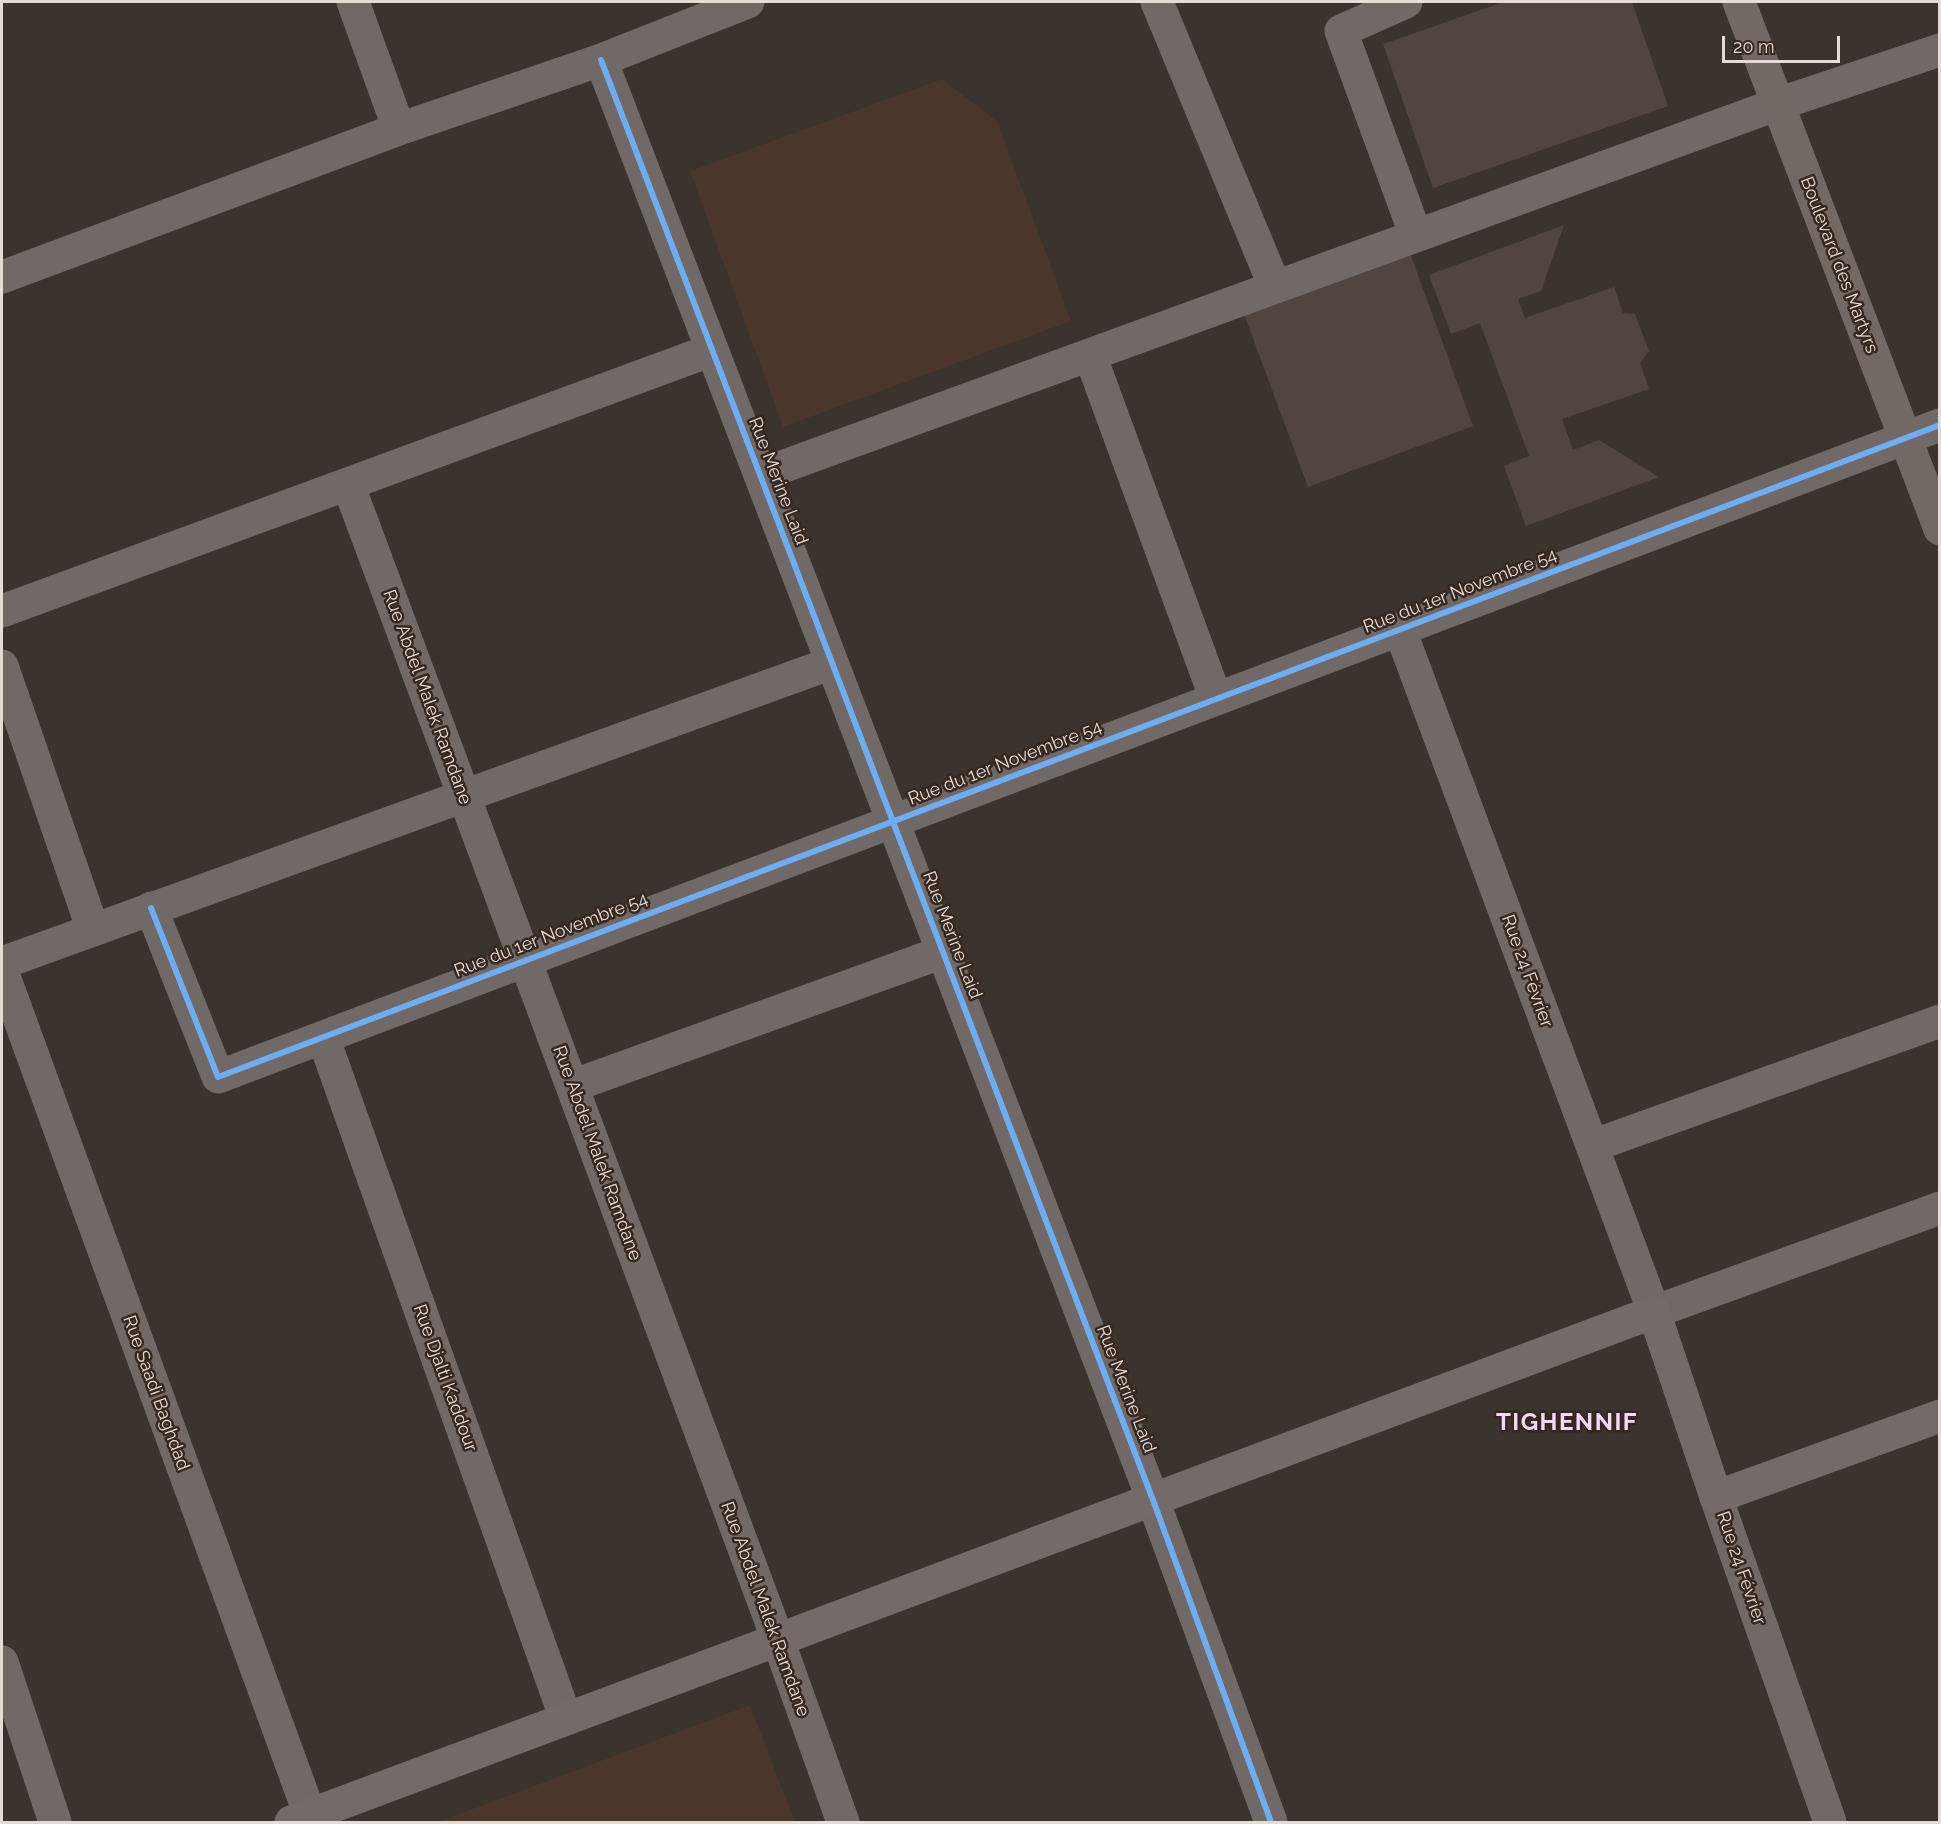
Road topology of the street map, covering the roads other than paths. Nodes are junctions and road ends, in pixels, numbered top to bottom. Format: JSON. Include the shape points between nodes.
{"nodes":[{"id":1,"x":353,"y":2,"type":"edge"},
{"id":2,"x":748,"y":2,"type":"edge"},
{"id":3,"x":1157,"y":2,"type":"edge"},
{"id":4,"x":1406,"y":2,"type":"edge"},
{"id":5,"x":1739,"y":2,"type":"edge"},
{"id":6,"x":1940,"y":50,"type":"edge"},
{"id":7,"x":601,"y":60,"type":"junction"},
{"id":8,"x":1778,"y":104,"type":"junction"},
{"id":9,"x":399,"y":129,"type":"junction"},
{"id":10,"x":1416,"y":236,"type":"junction"},
{"id":11,"x":2,"y":277,"type":"edge"},
{"id":12,"x":1275,"y":287,"type":"junction"},
{"id":13,"x":712,"y":350,"type":"junction"},
{"id":14,"x":1090,"y":355,"type":"junction"},
{"id":15,"x":1940,"y":425,"type":"edge"},
{"id":16,"x":1905,"y":439,"type":"junction"},
{"id":17,"x":760,"y":476,"type":"junction"},
{"id":18,"x":348,"y":484,"type":"junction"},
{"id":19,"x":1940,"y":529,"type":"edge"},
{"id":20,"x":2,"y":611,"type":"edge"},
{"id":21,"x":1400,"y":630,"type":"junction"},
{"id":22,"x":832,"y":663,"type":"junction"},
{"id":23,"x":2,"y":666,"type":"edge"},
{"id":24,"x":1216,"y":699,"type":"junction"},
{"id":25,"x":464,"y":796,"type":"junction"},
{"id":26,"x":893,"y":821,"type":"junction"},
{"id":27,"x":151,"y":908,"type":"junction"},
{"id":28,"x":93,"y":930,"type":"junction"},
{"id":29,"x":943,"y":952,"type":"junction"},
{"id":30,"x":525,"y":960,"type":"junction"},
{"id":31,"x":2,"y":963,"type":"edge"},
{"id":32,"x":2,"y":971,"type":"edge"},
{"id":33,"x":1940,"y":1021,"type":"edge"},
{"id":34,"x":323,"y":1036,"type":"junction"},
{"id":35,"x":572,"y":1086,"type":"junction"},
{"id":36,"x":1592,"y":1146,"type":"junction"},
{"id":37,"x":1940,"y":1208,"type":"edge"},
{"id":38,"x":1654,"y":1312,"type":"junction"},
{"id":39,"x":1940,"y":1416,"type":"edge"},
{"id":40,"x":1716,"y":1497,"type":"junction"},
{"id":41,"x":1153,"y":1500,"type":"junction"},
{"id":42,"x":778,"y":1640,"type":"junction"},
{"id":43,"x":2,"y":1662,"type":"edge"},
{"id":44,"x":566,"y":1719,"type":"junction"},
{"id":45,"x":300,"y":1819,"type":"edge"},
{"id":46,"x":55,"y":1822,"type":"edge"},
{"id":47,"x":843,"y":1822,"type":"edge"},
{"id":48,"x":1271,"y":1822,"type":"edge"},
{"id":49,"x":1830,"y":1822,"type":"edge"}],
"edges":[{"from":1,"to":9,"type":"street"},
{"from":2,"to":7,"type":"street"},
{"from":3,"to":12,"type":"street"},
{"from":4,"to":10,"type":"street","via":[[1341,31]]},
{"from":5,"to":8,"type":"main road","name":"Boulevard des Martyrs"},
{"from":6,"to":8,"type":"street"},
{"from":7,"to":9,"type":"street"},
{"from":7,"to":13,"type":"street","name":"Rue Merine Laid"},
{"from":8,"to":10,"type":"street"},
{"from":8,"to":16,"type":"main road","name":"Boulevard des Martyrs"},
{"from":9,"to":11,"type":"street"},
{"from":10,"to":12,"type":"street"},
{"from":12,"to":14,"type":"street"},
{"from":13,"to":17,"type":"street","name":"Rue Merine Laid"},
{"from":13,"to":18,"type":"street"},
{"from":14,"to":17,"type":"street"},
{"from":14,"to":24,"type":"street"},
{"from":15,"to":16,"type":"street","name":"Rue du 1er Novembre 54"},
{"from":16,"to":19,"type":"main road","name":"Boulevard des Martyrs"},
{"from":16,"to":21,"type":"street","name":"Rue du 1er Novembre 54"},
{"from":17,"to":22,"type":"street","name":"Rue Merine Laid"},
{"from":18,"to":20,"type":"street"},
{"from":18,"to":25,"type":"street","name":"Rue Abdel Malek Ramdane"},
{"from":21,"to":24,"type":"street","name":"Rue du 1er Novembre 54"},
{"from":21,"to":36,"type":"street","name":"Rue 24 Février"},
{"from":22,"to":25,"type":"street"},
{"from":22,"to":26,"type":"street","name":"Rue Merine Laid"},
{"from":23,"to":28,"type":"street"},
{"from":24,"to":26,"type":"street","name":"Rue du 1er Novembre 54"},
{"from":25,"to":27,"type":"street"},
{"from":25,"to":30,"type":"street","name":"Rue Abdel Malek Ramdane"},
{"from":26,"to":29,"type":"street","name":"Rue Merine Laid"},
{"from":26,"to":30,"type":"street","name":"Rue du 1er Novembre 54"},
{"from":27,"to":28,"type":"street"},
{"from":27,"to":34,"type":"street","name":"Rue du 1er Novembre 54","via":[[218,1077]]},
{"from":28,"to":31,"type":"street"},
{"from":29,"to":35,"type":"street"},
{"from":29,"to":41,"type":"street","name":"Rue Merine Laid"},
{"from":30,"to":34,"type":"street","name":"Rue du 1er Novembre 54"},
{"from":30,"to":35,"type":"street","name":"Rue Abdel Malek Ramdane"},
{"from":32,"to":45,"type":"street","name":"Rue Saadi Baghdad"},
{"from":33,"to":36,"type":"street"},
{"from":34,"to":44,"type":"street","name":"Rue Djalti Kaddour"},
{"from":35,"to":42,"type":"street","name":"Rue Abdel Malek Ramdane"},
{"from":36,"to":38,"type":"street","name":"Rue 24 Février"},
{"from":37,"to":38,"type":"street"},
{"from":38,"to":40,"type":"main road","name":"Rue 24 Février"},
{"from":38,"to":41,"type":"main road"},
{"from":39,"to":40,"type":"main road"},
{"from":40,"to":49,"type":"street","name":"Rue 24 Février"},
{"from":41,"to":42,"type":"main road"},
{"from":41,"to":48,"type":"street","name":"Rue Merine Laid"},
{"from":42,"to":44,"type":"main road"},
{"from":42,"to":47,"type":"street","name":"Rue Abdel Malek Ramdane"},
{"from":43,"to":46,"type":"street"},
{"from":44,"to":45,"type":"main road"}]}
